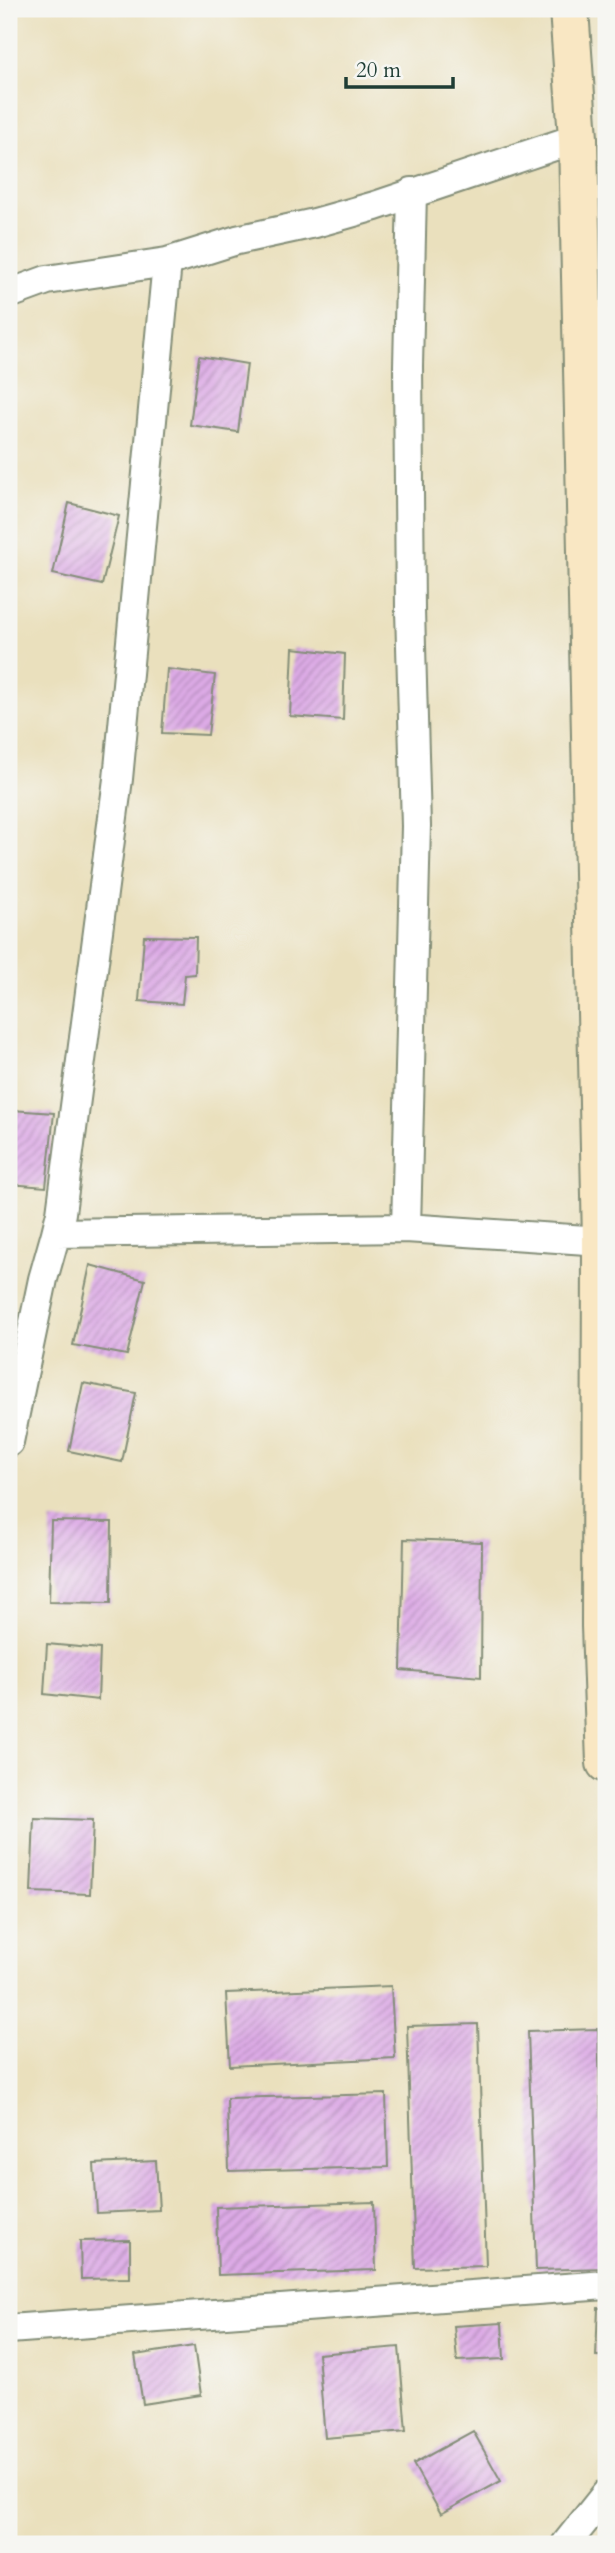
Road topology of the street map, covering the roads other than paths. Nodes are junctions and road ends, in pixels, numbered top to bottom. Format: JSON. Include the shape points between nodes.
{"nodes":[{"id":1,"x":569,"y":9,"type":"edge"},
{"id":2,"x":578,"y":138,"type":"junction"},
{"id":3,"x":412,"y":192,"type":"junction"},
{"id":4,"x":167,"y":262,"type":"junction"},
{"id":5,"x":9,"y":294,"type":"edge"},
{"id":6,"x":406,"y":1228,"type":"junction"},
{"id":7,"x":56,"y":1233,"type":"junction"},
{"id":8,"x":602,"y":1241,"type":"junction"},
{"id":9,"x":605,"y":1333,"type":"edge"},
{"id":10,"x":9,"y":1442,"type":"edge"},
{"id":11,"x":606,"y":1763,"type":"edge"},
{"id":12,"x":606,"y":2285,"type":"edge"},
{"id":13,"x":9,"y":2329,"type":"edge"},
{"id":14,"x":606,"y":2494,"type":"edge"},
{"id":15,"x":566,"y":2544,"type":"edge"}],
"edges":[{"from":1,"to":2,"type":"main road"},
{"from":2,"to":3,"type":"street"},
{"from":2,"to":8,"type":"main road"},
{"from":3,"to":4,"type":"street"},
{"from":3,"to":6,"type":"street","via":[[408,366],[415,826]]},
{"from":4,"to":5,"type":"street","via":[[47,280]]},
{"from":4,"to":7,"type":"street","via":[[118,779]]},
{"from":6,"to":7,"type":"street"},
{"from":6,"to":8,"type":"street"},
{"from":7,"to":10,"type":"street"},
{"from":8,"to":9,"type":"main road"},
{"from":9,"to":11,"type":"main road","via":[[601,1626]]},
{"from":12,"to":13,"type":"street"},
{"from":14,"to":15,"type":"street"}]}
